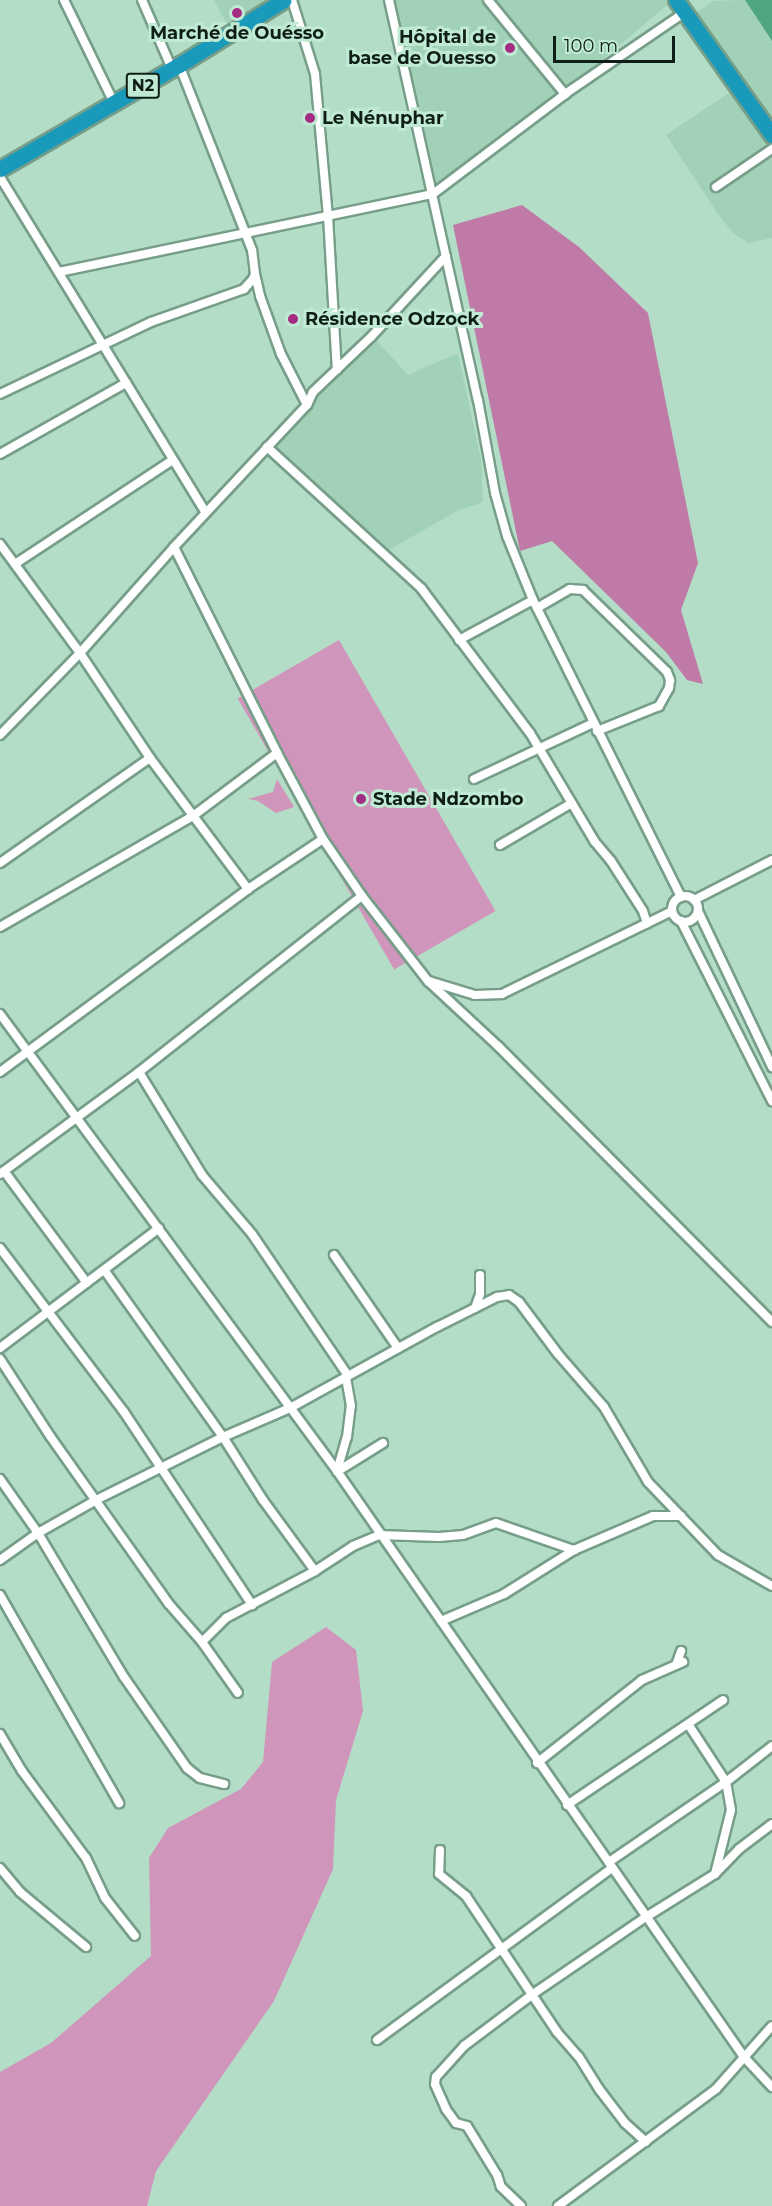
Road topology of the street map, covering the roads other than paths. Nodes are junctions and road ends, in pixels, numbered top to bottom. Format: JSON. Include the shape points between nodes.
{"nodes":[{"id":1,"x":64,"y":0,"type":"edge"},
{"id":2,"x":142,"y":0,"type":"edge"},
{"id":3,"x":284,"y":0,"type":"edge"},
{"id":4,"x":292,"y":0,"type":"edge"},
{"id":5,"x":389,"y":0,"type":"edge"},
{"id":6,"x":488,"y":0,"type":"edge"},
{"id":7,"x":681,"y":6,"type":"edge"},
{"id":8,"x":175,"y":67,"type":"junction"},
{"id":9,"x":565,"y":94,"type":"junction"},
{"id":10,"x":114,"y":103,"type":"junction"},
{"id":11,"x":772,"y":135,"type":"edge"},
{"id":12,"x":772,"y":149,"type":"edge"},
{"id":13,"x":0,"y":169,"type":"edge"},
{"id":14,"x":0,"y":177,"type":"edge"},
{"id":15,"x":716,"y":187,"type":"dead end"},
{"id":16,"x":433,"y":194,"type":"junction"},
{"id":17,"x":328,"y":216,"type":"junction"},
{"id":18,"x":244,"y":234,"type":"junction"},
{"id":19,"x":446,"y":256,"type":"junction"},
{"id":20,"x":59,"y":272,"type":"junction"},
{"id":21,"x":255,"y":274,"type":"junction"},
{"id":22,"x":104,"y":346,"type":"junction"},
{"id":23,"x":337,"y":370,"type":"junction"},
{"id":24,"x":126,"y":383,"type":"junction"},
{"id":25,"x":0,"y":394,"type":"edge"},
{"id":26,"x":307,"y":405,"type":"junction"},
{"id":27,"x":267,"y":447,"type":"junction"},
{"id":28,"x":0,"y":454,"type":"edge"},
{"id":29,"x":173,"y":460,"type":"junction"},
{"id":30,"x":206,"y":513,"type":"junction"},
{"id":31,"x":0,"y":544,"type":"edge"},
{"id":32,"x":174,"y":547,"type":"junction"},
{"id":33,"x":15,"y":564,"type":"junction"},
{"id":34,"x":535,"y":604,"type":"junction"},
{"id":35,"x":459,"y":640,"type":"junction"},
{"id":36,"x":80,"y":653,"type":"junction"},
{"id":37,"x":595,"y":727,"type":"junction"},
{"id":38,"x":0,"y":735,"type":"edge"},
{"id":39,"x":539,"y":749,"type":"junction"},
{"id":40,"x":276,"y":753,"type":"junction"},
{"id":41,"x":150,"y":758,"type":"junction"},
{"id":42,"x":474,"y":779,"type":"dead end"},
{"id":43,"x":572,"y":803,"type":"junction"},
{"id":44,"x":193,"y":816,"type":"junction"},
{"id":45,"x":323,"y":839,"type":"junction"},
{"id":46,"x":500,"y":845,"type":"dead end"},
{"id":47,"x":772,"y":860,"type":"edge"},
{"id":48,"x":0,"y":863,"type":"edge"},
{"id":49,"x":248,"y":889,"type":"junction"},
{"id":50,"x":362,"y":896,"type":"junction"},
{"id":51,"x":681,"y":897,"type":"junction"},
{"id":52,"x":694,"y":900,"type":"junction"},
{"id":53,"x":672,"y":911,"type":"junction"},
{"id":54,"x":698,"y":911,"type":"junction"},
{"id":55,"x":681,"y":921,"type":"junction"},
{"id":56,"x":647,"y":923,"type":"junction"},
{"id":57,"x":0,"y":927,"type":"edge"},
{"id":58,"x":428,"y":981,"type":"junction"},
{"id":59,"x":0,"y":1014,"type":"edge"},
{"id":60,"x":27,"y":1051,"type":"junction"},
{"id":61,"x":772,"y":1067,"type":"edge"},
{"id":62,"x":0,"y":1072,"type":"edge"},
{"id":63,"x":139,"y":1072,"type":"junction"},
{"id":64,"x":772,"y":1101,"type":"edge"},
{"id":65,"x":75,"y":1117,"type":"junction"},
{"id":66,"x":2,"y":1172,"type":"edge"},
{"id":67,"x":159,"y":1228,"type":"junction"},
{"id":68,"x":0,"y":1248,"type":"edge"},
{"id":69,"x":334,"y":1255,"type":"dead end"},
{"id":70,"x":105,"y":1271,"type":"junction"},
{"id":71,"x":480,"y":1275,"type":"dead end"},
{"id":72,"x":87,"y":1283,"type":"junction"},
{"id":73,"x":475,"y":1308,"type":"junction"},
{"id":74,"x":47,"y":1311,"type":"junction"},
{"id":75,"x":772,"y":1322,"type":"edge"},
{"id":76,"x":0,"y":1348,"type":"edge"},
{"id":77,"x":398,"y":1348,"type":"junction"},
{"id":78,"x":0,"y":1359,"type":"edge"},
{"id":79,"x":347,"y":1376,"type":"junction"},
{"id":80,"x":290,"y":1408,"type":"junction"},
{"id":81,"x":224,"y":1437,"type":"junction"},
{"id":82,"x":382,"y":1443,"type":"dead end"},
{"id":83,"x":160,"y":1467,"type":"junction"},
{"id":84,"x":337,"y":1471,"type":"junction"},
{"id":85,"x":0,"y":1479,"type":"edge"},
{"id":86,"x":96,"y":1500,"type":"junction"},
{"id":87,"x":681,"y":1516,"type":"junction"},
{"id":88,"x":38,"y":1533,"type":"junction"},
{"id":89,"x":379,"y":1535,"type":"junction"},
{"id":90,"x":574,"y":1550,"type":"junction"},
{"id":91,"x":0,"y":1560,"type":"edge"},
{"id":92,"x":315,"y":1571,"type":"junction"},
{"id":93,"x":772,"y":1586,"type":"edge"},
{"id":94,"x":0,"y":1595,"type":"edge"},
{"id":95,"x":252,"y":1605,"type":"junction"},
{"id":96,"x":441,"y":1621,"type":"junction"},
{"id":97,"x":202,"y":1642,"type":"junction"},
{"id":98,"x":681,"y":1651,"type":"dead end"},
{"id":99,"x":238,"y":1694,"type":"dead end"},
{"id":100,"x":723,"y":1700,"type":"dead end"},
{"id":101,"x":688,"y":1724,"type":"junction"},
{"id":102,"x":0,"y":1734,"type":"edge"},
{"id":103,"x":772,"y":1746,"type":"edge"},
{"id":104,"x":537,"y":1763,"type":"junction"},
{"id":105,"x":726,"y":1782,"type":"junction"},
{"id":106,"x":224,"y":1784,"type":"dead end"},
{"id":107,"x":119,"y":1803,"type":"dead end"},
{"id":108,"x":567,"y":1805,"type":"junction"},
{"id":109,"x":772,"y":1824,"type":"edge"},
{"id":110,"x":440,"y":1850,"type":"dead end"},
{"id":111,"x":610,"y":1865,"type":"junction"},
{"id":112,"x":0,"y":1868,"type":"edge"},
{"id":113,"x":715,"y":1874,"type":"junction"},
{"id":114,"x":646,"y":1917,"type":"junction"},
{"id":115,"x":135,"y":1936,"type":"dead end"},
{"id":116,"x":86,"y":1947,"type":"dead end"},
{"id":117,"x":500,"y":1949,"type":"junction"},
{"id":118,"x":533,"y":1994,"type":"junction"},
{"id":119,"x":772,"y":2026,"type":"edge"},
{"id":120,"x":377,"y":2040,"type":"dead end"},
{"id":121,"x":744,"y":2057,"type":"junction"},
{"id":122,"x":772,"y":2087,"type":"edge"},
{"id":123,"x":645,"y":2142,"type":"junction"},
{"id":124,"x":521,"y":2206,"type":"edge"},
{"id":125,"x":558,"y":2206,"type":"edge"}],
"edges":[{"from":1,"to":10,"type":"street"},
{"from":2,"to":8,"type":"street"},
{"from":3,"to":8,"type":"highway","number":"N2"},
{"from":4,"to":17,"type":"street","via":[[315,74]]},
{"from":5,"to":16,"type":"street"},
{"from":6,"to":9,"type":"street"},
{"from":7,"to":9,"type":"street"},
{"from":7,"to":11,"type":"highway"},
{"from":8,"to":10,"type":"highway","number":"N2"},
{"from":8,"to":18,"type":"street"},
{"from":9,"to":16,"type":"street"},
{"from":10,"to":13,"type":"highway","number":"N2"},
{"from":12,"to":15,"type":"street"},
{"from":14,"to":20,"type":"street"},
{"from":16,"to":17,"type":"street"},
{"from":16,"to":19,"type":"street"},
{"from":17,"to":18,"type":"street"},
{"from":17,"to":23,"type":"street"},
{"from":18,"to":20,"type":"street"},
{"from":18,"to":21,"type":"street","via":[[252,250]]},
{"from":19,"to":23,"type":"street"},
{"from":19,"to":34,"type":"street","via":[[499,508]]},
{"from":20,"to":22,"type":"street"},
{"from":21,"to":22,"type":"street","via":[[244,289],[151,322]]},
{"from":21,"to":26,"type":"street","via":[[280,354]]},
{"from":22,"to":24,"type":"street"},
{"from":22,"to":25,"type":"street"},
{"from":23,"to":26,"type":"street","via":[[313,392]]},
{"from":24,"to":28,"type":"street"},
{"from":24,"to":29,"type":"street"},
{"from":26,"to":27,"type":"street"},
{"from":27,"to":30,"type":"street"},
{"from":27,"to":35,"type":"street","via":[[412,579]]},
{"from":29,"to":30,"type":"street"},
{"from":29,"to":33,"type":"street"},
{"from":30,"to":32,"type":"street"},
{"from":31,"to":33,"type":"street"},
{"from":32,"to":36,"type":"street"},
{"from":32,"to":40,"type":"street"},
{"from":33,"to":36,"type":"street"},
{"from":34,"to":35,"type":"street"},
{"from":34,"to":37,"type":"street"},
{"from":34,"to":37,"type":"street","via":[[570,589],[583,590],[667,672],[669,688],[659,706]]},
{"from":35,"to":39,"type":"street"},
{"from":36,"to":38,"type":"street"},
{"from":36,"to":41,"type":"street"},
{"from":37,"to":39,"type":"street"},
{"from":37,"to":51,"type":"street"},
{"from":39,"to":42,"type":"street"},
{"from":39,"to":43,"type":"street"},
{"from":40,"to":44,"type":"street"},
{"from":40,"to":45,"type":"street"},
{"from":41,"to":44,"type":"street"},
{"from":41,"to":48,"type":"street"},
{"from":43,"to":46,"type":"street"},
{"from":43,"to":56,"type":"street","via":[[637,901]]},
{"from":44,"to":49,"type":"street"},
{"from":44,"to":57,"type":"street"},
{"from":45,"to":49,"type":"street"},
{"from":45,"to":50,"type":"street"},
{"from":47,"to":52,"type":"street"},
{"from":49,"to":60,"type":"street"},
{"from":50,"to":58,"type":"street"},
{"from":50,"to":63,"type":"street"},
{"from":51,"to":52,"type":"street"},
{"from":51,"to":53,"type":"street","via":[[675,900]]},
{"from":52,"to":54,"type":"street"},
{"from":53,"to":55,"type":"street"},
{"from":53,"to":56,"type":"street"},
{"from":54,"to":55,"type":"street","via":[[692,920]]},
{"from":54,"to":61,"type":"street"},
{"from":55,"to":64,"type":"street"},
{"from":56,"to":58,"type":"street","via":[[502,994],[475,995]]},
{"from":58,"to":75,"type":"street","via":[[498,1046]]},
{"from":59,"to":60,"type":"street"},
{"from":60,"to":62,"type":"street"},
{"from":60,"to":65,"type":"street"},
{"from":63,"to":65,"type":"street"},
{"from":63,"to":79,"type":"street","via":[[202,1175],[252,1234]]},
{"from":65,"to":66,"type":"street"},
{"from":65,"to":67,"type":"street"},
{"from":66,"to":72,"type":"street"},
{"from":67,"to":70,"type":"street"},
{"from":67,"to":80,"type":"street"},
{"from":68,"to":74,"type":"street"},
{"from":69,"to":77,"type":"street"},
{"from":70,"to":72,"type":"street"},
{"from":70,"to":81,"type":"street"},
{"from":71,"to":73,"type":"street"},
{"from":72,"to":74,"type":"street"},
{"from":73,"to":77,"type":"street"},
{"from":73,"to":87,"type":"street","via":[[509,1295],[519,1302],[604,1407],[645,1478]]},
{"from":74,"to":76,"type":"street"},
{"from":74,"to":83,"type":"street","via":[[124,1412]]},
{"from":77,"to":79,"type":"street"},
{"from":78,"to":86,"type":"street"},
{"from":79,"to":80,"type":"street"},
{"from":79,"to":84,"type":"street","via":[[351,1406]]},
{"from":80,"to":81,"type":"street"},
{"from":80,"to":84,"type":"street"},
{"from":81,"to":83,"type":"street"},
{"from":81,"to":92,"type":"street","via":[[263,1500]]},
{"from":82,"to":84,"type":"street"},
{"from":83,"to":86,"type":"street"},
{"from":83,"to":95,"type":"street"},
{"from":84,"to":89,"type":"street"},
{"from":85,"to":88,"type":"street"},
{"from":86,"to":88,"type":"street"},
{"from":86,"to":97,"type":"street","via":[[169,1604]]},
{"from":87,"to":90,"type":"street","via":[[653,1516]]},
{"from":87,"to":93,"type":"street","via":[[724,1560]]},
{"from":88,"to":91,"type":"street"},
{"from":88,"to":106,"type":"street","via":[[124,1677],[187,1768],[200,1778]]},
{"from":89,"to":90,"type":"street","via":[[456,1536],[496,1523]]},
{"from":89,"to":92,"type":"street","via":[[353,1546]]},
{"from":89,"to":96,"type":"street"},
{"from":90,"to":96,"type":"street","via":[[504,1594]]},
{"from":92,"to":95,"type":"street"},
{"from":94,"to":107,"type":"street"},
{"from":95,"to":97,"type":"street","via":[[226,1618]]},
{"from":96,"to":104,"type":"street"},
{"from":97,"to":99,"type":"street"},
{"from":98,"to":104,"type":"street","via":[[680,1664],[642,1680]]},
{"from":100,"to":101,"type":"street"},
{"from":101,"to":105,"type":"street"},
{"from":101,"to":108,"type":"street"},
{"from":102,"to":115,"type":"street","via":[[22,1771],[86,1858],[105,1898]]},
{"from":103,"to":105,"type":"street"},
{"from":104,"to":108,"type":"street"},
{"from":105,"to":111,"type":"street"},
{"from":105,"to":113,"type":"street","via":[[731,1810]]},
{"from":108,"to":111,"type":"street"},
{"from":109,"to":113,"type":"street"},
{"from":110,"to":117,"type":"street","via":[[439,1874],[466,1896]]},
{"from":111,"to":114,"type":"street"},
{"from":111,"to":117,"type":"street"},
{"from":112,"to":116,"type":"street","via":[[20,1892]]},
{"from":113,"to":114,"type":"street"},
{"from":114,"to":118,"type":"street"},
{"from":114,"to":121,"type":"street"},
{"from":117,"to":118,"type":"street"},
{"from":117,"to":120,"type":"street"},
{"from":118,"to":123,"type":"street","via":[[599,2089]]},
{"from":118,"to":124,"type":"street","via":[[464,2046],[436,2077],[435,2085],[456,2123],[467,2126],[501,2187]]},
{"from":119,"to":121,"type":"street"},
{"from":121,"to":122,"type":"street"},
{"from":121,"to":123,"type":"street","via":[[716,2089]]},
{"from":123,"to":125,"type":"street"}]}
